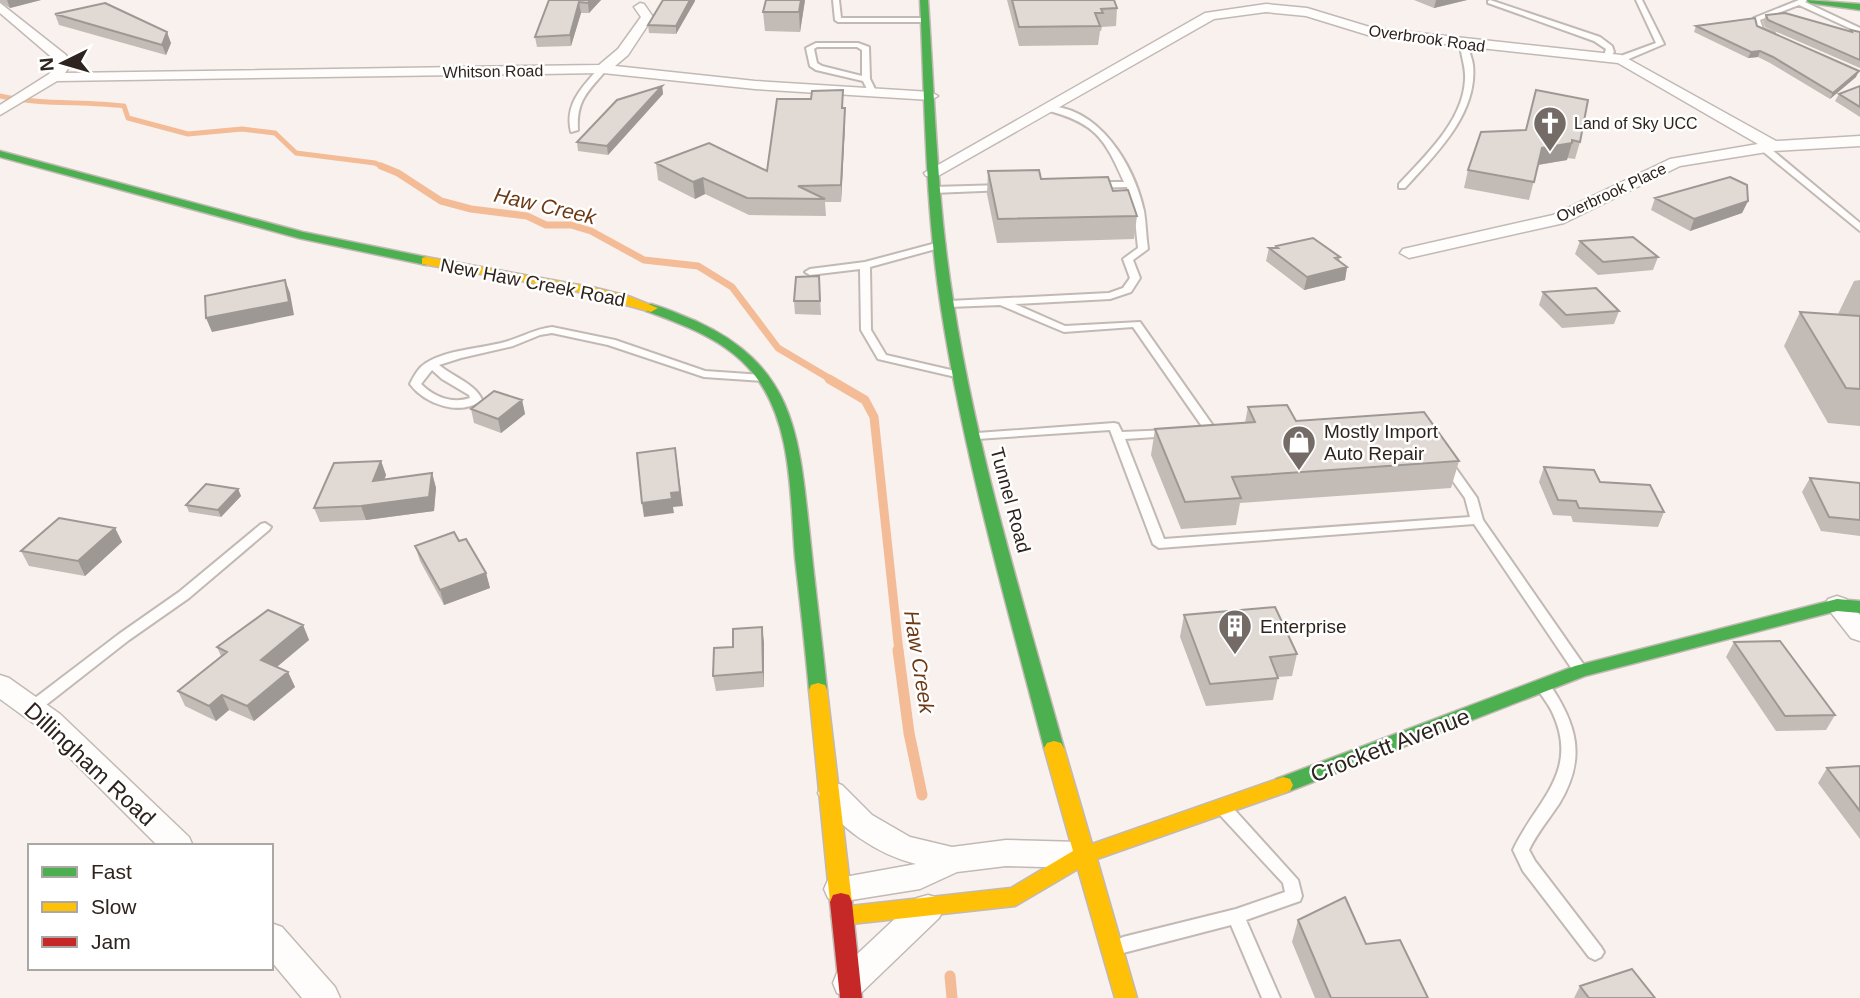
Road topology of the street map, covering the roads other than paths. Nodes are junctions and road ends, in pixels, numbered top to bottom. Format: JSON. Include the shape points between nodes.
{"nodes":[{"id":1,"x":836,"y":0,"type":"edge"},
{"id":2,"x":924,"y":0,"type":"edge"},
{"id":3,"x":1639,"y":0,"type":"edge"},
{"id":4,"x":1804,"y":1,"type":"edge"},
{"id":5,"x":1489,"y":2,"type":"dead end"},
{"id":6,"x":0,"y":7,"type":"edge"},
{"id":7,"x":1860,"y":7,"type":"edge"},
{"id":8,"x":640,"y":8,"type":"dead end"},
{"id":9,"x":924,"y":20,"type":"junction"},
{"id":10,"x":1860,"y":31,"type":"edge"},
{"id":11,"x":1782,"y":40,"type":"edge"},
{"id":12,"x":1463,"y":44,"type":"junction"},
{"id":13,"x":1606,"y":57,"type":"junction"},
{"id":14,"x":1621,"y":59,"type":"junction"},
{"id":15,"x":603,"y":69,"type":"junction"},
{"id":16,"x":54,"y":78,"type":"junction"},
{"id":17,"x":866,"y":79,"type":"junction"},
{"id":18,"x":873,"y":93,"type":"junction"},
{"id":19,"x":931,"y":96,"type":"junction"},
{"id":20,"x":1049,"y":108,"type":"junction"},
{"id":21,"x":0,"y":111,"type":"edge"},
{"id":22,"x":574,"y":130,"type":"dead end"},
{"id":23,"x":1860,"y":141,"type":"edge"},
{"id":24,"x":1768,"y":147,"type":"junction"},
{"id":25,"x":0,"y":154,"type":"edge"},
{"id":26,"x":932,"y":173,"type":"junction"},
{"id":27,"x":1130,"y":184,"type":"junction"},
{"id":28,"x":1082,"y":186,"type":"edge"},
{"id":29,"x":1402,"y":186,"type":"dead end"},
{"id":30,"x":1009,"y":188,"type":"edge"},
{"id":31,"x":933,"y":190,"type":"junction"},
{"id":32,"x":1860,"y":228,"type":"edge"},
{"id":33,"x":940,"y":245,"type":"junction"},
{"id":34,"x":1409,"y":253,"type":"dead end"},
{"id":35,"x":865,"y":265,"type":"junction"},
{"id":36,"x":810,"y":272,"type":"dead end"},
{"id":37,"x":1001,"y":302,"type":"junction"},
{"id":38,"x":947,"y":304,"type":"junction"},
{"id":39,"x":432,"y":364,"type":"junction"},
{"id":40,"x":961,"y":375,"type":"junction"},
{"id":41,"x":764,"y":379,"type":"junction"},
{"id":42,"x":1116,"y":431,"type":"junction"},
{"id":43,"x":973,"y":437,"type":"junction"},
{"id":44,"x":1442,"y":457,"type":"edge"},
{"id":45,"x":1477,"y":520,"type":"junction"},
{"id":46,"x":265,"y":527,"type":"dead end"},
{"id":47,"x":1849,"y":606,"type":"edge"},
{"id":48,"x":1860,"y":632,"type":"edge"},
{"id":49,"x":1581,"y":671,"type":"junction"},
{"id":50,"x":0,"y":685,"type":"edge"},
{"id":51,"x":1543,"y":686,"type":"junction"},
{"id":52,"x":32,"y":708,"type":"junction"},
{"id":53,"x":828,"y":790,"type":"junction"},
{"id":54,"x":1224,"y":808,"type":"junction"},
{"id":55,"x":176,"y":844,"type":"edge"},
{"id":56,"x":1084,"y":855,"type":"junction"},
{"id":57,"x":952,"y":860,"type":"junction"},
{"id":58,"x":840,"y":902,"type":"junction"},
{"id":59,"x":929,"y":906,"type":"junction"},
{"id":60,"x":1236,"y":916,"type":"junction"},
{"id":61,"x":273,"y":939,"type":"edge"},
{"id":62,"x":1111,"y":948,"type":"junction"},
{"id":63,"x":1595,"y":952,"type":"dead end"},
{"id":64,"x":850,"y":991,"type":"edge"},
{"id":65,"x":323,"y":998,"type":"edge"},
{"id":66,"x":1126,"y":998,"type":"edge"},
{"id":67,"x":1271,"y":998,"type":"edge"}],
"edges":[{"from":1,"to":9,"type":"lane","via":[[838,20]]},
{"from":2,"to":9,"type":"street","name":"Tunnel Road"},
{"from":3,"to":14,"type":"lane","via":[[1660,44]]},
{"from":4,"to":7,"type":"street"},
{"from":4,"to":10,"type":"lane"},
{"from":4,"to":11,"type":"lane","via":[[1756,19],[1760,30]]},
{"from":5,"to":13,"type":"lane","via":[[1597,39],[1609,48]]},
{"from":6,"to":16,"type":"street","via":[[61,58],[63,66]]},
{"from":8,"to":15,"type":"street","via":[[647,17],[623,52]]},
{"from":9,"to":19,"type":"street","name":"Tunnel Road"},
{"from":12,"to":13,"type":"street","name":"Overbrook Road"},
{"from":12,"to":20,"type":"street","name":"Overbrook Road","via":[[1371,32],[1307,12],[1234,11],[1210,16]]},
{"from":12,"to":29,"type":"lane","via":[[1469,58],[1467,94],[1442,143]]},
{"from":13,"to":14,"type":"street","name":"Overbrook Road"},
{"from":14,"to":24,"type":"street","name":"Overbrook Road"},
{"from":15,"to":16,"type":"street","name":"Whitson Road"},
{"from":15,"to":18,"type":"street","name":"Whitson Road"},
{"from":15,"to":22,"type":"lane","via":[[575,103]]},
{"from":16,"to":21,"type":"street"},
{"from":17,"to":17,"type":"lane","via":[[866,49],[858,45],[810,48],[813,64],[819,68]]},
{"from":17,"to":18,"type":"lane"},
{"from":18,"to":19,"type":"street","name":"Whitson Road"},
{"from":19,"to":26,"type":"street","name":"Tunnel Road"},
{"from":20,"to":26,"type":"street","name":"Overbrook Road"},
{"from":20,"to":27,"type":"lane","via":[[1085,120],[1102,132]]},
{"from":23,"to":24,"type":"street"},
{"from":24,"to":32,"type":"lane"},
{"from":24,"to":34,"type":"street","name":"Overbrook Place","via":[[1676,162],[1558,219]]},
{"from":25,"to":41,"type":"street","name":"New Haw Creek Road","via":[[302,235],[622,297],[698,326],[735,348]]},
{"from":26,"to":31,"type":"street","name":"Tunnel Road"},
{"from":27,"to":28,"type":"lane"},
{"from":27,"to":37,"type":"lane","via":[[1139,210],[1143,249],[1128,259],[1135,278],[1127,290],[1110,296]]},
{"from":30,"to":31,"type":"lane"},
{"from":31,"to":33,"type":"street","name":"Tunnel Road"},
{"from":33,"to":35,"type":"lane"},
{"from":33,"to":38,"type":"street","name":"Tunnel Road"},
{"from":35,"to":36,"type":"lane"},
{"from":35,"to":40,"type":"lane","via":[[866,330],[882,357]]},
{"from":37,"to":38,"type":"lane"},
{"from":37,"to":42,"type":"lane","via":[[1064,329],[1136,324],[1216,430]]},
{"from":38,"to":40,"type":"street","name":"Tunnel Road"},
{"from":39,"to":39,"type":"lane","via":[[415,384],[423,394],[456,404],[476,400],[474,393]]},
{"from":39,"to":41,"type":"lane","via":[[552,330],[611,342],[704,374]]},
{"from":40,"to":43,"type":"street","name":"Tunnel Road"},
{"from":41,"to":53,"type":"street","name":"New Haw Creek Road","via":[[782,415],[793,457]]},
{"from":42,"to":43,"type":"lane"},
{"from":42,"to":45,"type":"lane","via":[[1159,544]]},
{"from":43,"to":56,"type":"street","name":"Tunnel Road"},
{"from":44,"to":45,"type":"lane","via":[[1471,498]]},
{"from":45,"to":49,"type":"lane"},
{"from":46,"to":52,"type":"lane","via":[[184,595]]},
{"from":47,"to":48,"type":"street"},
{"from":47,"to":49,"type":"street","name":"Crockett Avenue"},
{"from":49,"to":51,"type":"street","name":"Crockett Avenue"},
{"from":50,"to":52,"type":"street","name":"Dillingham Road"},
{"from":51,"to":54,"type":"street","name":"Crockett Avenue"},
{"from":51,"to":63,"type":"lane","via":[[1559,707],[1569,734],[1569,767],[1521,850]]},
{"from":52,"to":55,"type":"street","name":"Dillingham Road"},
{"from":53,"to":57,"type":"street","via":[[862,823],[902,848]]},
{"from":53,"to":58,"type":"street","name":"New Haw Creek Road"},
{"from":54,"to":56,"type":"street","name":"Crockett Avenue"},
{"from":54,"to":60,"type":"lane","via":[[1290,880],[1294,896]]},
{"from":56,"to":57,"type":"street","via":[[1006,853]]},
{"from":56,"to":59,"type":"street","name":"Crockett Avenue","via":[[1015,897]]},
{"from":56,"to":62,"type":"street","name":"Tunnel Road"},
{"from":57,"to":58,"type":"street","via":[[920,876]]},
{"from":58,"to":59,"type":"street","name":"Crockett Avenue"},
{"from":58,"to":64,"type":"street","name":"New Haw Creek Road"},
{"from":59,"to":64,"type":"street"},
{"from":60,"to":62,"type":"lane"},
{"from":60,"to":67,"type":"lane"},
{"from":61,"to":65,"type":"street"},
{"from":62,"to":66,"type":"street","name":"Tunnel Road"}]}
